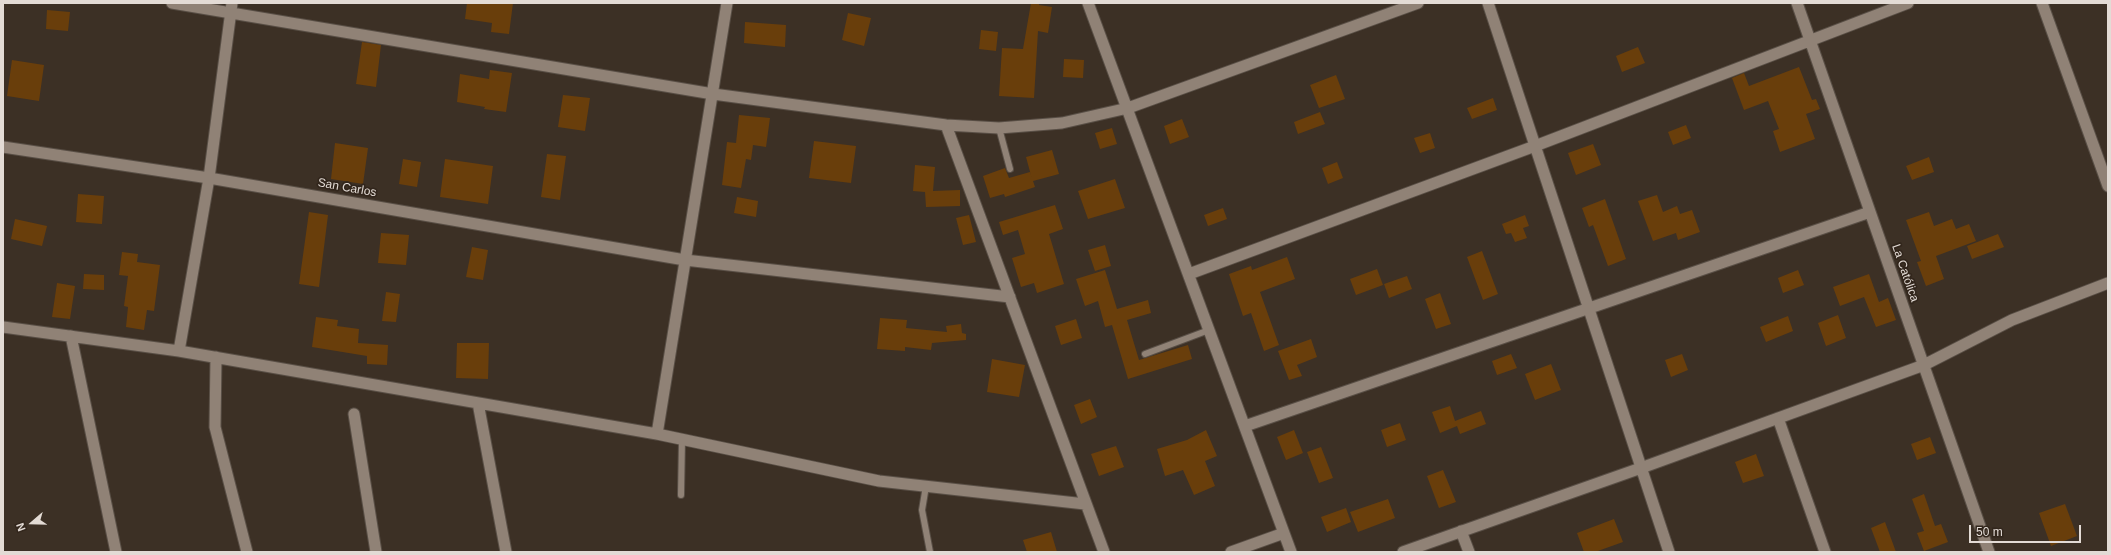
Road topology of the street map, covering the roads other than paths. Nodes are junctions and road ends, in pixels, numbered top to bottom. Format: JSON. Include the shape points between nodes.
{"nodes":[{"id":1,"x":172,"y":3,"type":"edge"},
{"id":2,"x":727,"y":3,"type":"edge"},
{"id":3,"x":1088,"y":3,"type":"edge"},
{"id":4,"x":1418,"y":3,"type":"edge"},
{"id":5,"x":1488,"y":3,"type":"edge"},
{"id":6,"x":1797,"y":3,"type":"edge"},
{"id":7,"x":1908,"y":3,"type":"edge"},
{"id":8,"x":2042,"y":3,"type":"edge"},
{"id":9,"x":231,"y":8,"type":"edge"},
{"id":10,"x":1810,"y":41,"type":"junction"},
{"id":11,"x":713,"y":94,"type":"junction"},
{"id":12,"x":1128,"y":108,"type":"junction"},
{"id":13,"x":946,"y":125,"type":"junction"},
{"id":14,"x":999,"y":128,"type":"junction"},
{"id":15,"x":1535,"y":146,"type":"junction"},
{"id":16,"x":3,"y":147,"type":"edge"},
{"id":17,"x":1010,"y":169,"type":"dead end"},
{"id":18,"x":209,"y":178,"type":"junction"},
{"id":19,"x":2108,"y":186,"type":"edge"},
{"id":20,"x":1870,"y":212,"type":"junction"},
{"id":21,"x":685,"y":260,"type":"junction"},
{"id":22,"x":1189,"y":274,"type":"junction"},
{"id":23,"x":2108,"y":283,"type":"edge"},
{"id":24,"x":1010,"y":297,"type":"junction"},
{"id":25,"x":1588,"y":308,"type":"junction"},
{"id":26,"x":3,"y":327,"type":"edge"},
{"id":27,"x":1209,"y":330,"type":"junction"},
{"id":28,"x":71,"y":336,"type":"junction"},
{"id":29,"x":179,"y":351,"type":"junction"},
{"id":30,"x":1145,"y":354,"type":"dead end"},
{"id":31,"x":216,"y":357,"type":"junction"},
{"id":32,"x":1924,"y":365,"type":"junction"},
{"id":33,"x":478,"y":403,"type":"junction"},
{"id":34,"x":354,"y":414,"type":"dead end"},
{"id":35,"x":1778,"y":418,"type":"junction"},
{"id":36,"x":1245,"y":426,"type":"junction"},
{"id":37,"x":657,"y":434,"type":"junction"},
{"id":38,"x":682,"y":439,"type":"junction"},
{"id":39,"x":1641,"y":468,"type":"junction"},
{"id":40,"x":926,"y":486,"type":"junction"},
{"id":41,"x":681,"y":495,"type":"dead end"},
{"id":42,"x":1085,"y":504,"type":"junction"},
{"id":43,"x":1461,"y":532,"type":"junction"},
{"id":44,"x":1284,"y":533,"type":"junction"},
{"id":45,"x":116,"y":552,"type":"edge"},
{"id":46,"x":247,"y":552,"type":"edge"},
{"id":47,"x":376,"y":552,"type":"edge"},
{"id":48,"x":506,"y":552,"type":"edge"},
{"id":49,"x":930,"y":552,"type":"edge"},
{"id":50,"x":1104,"y":552,"type":"edge"},
{"id":51,"x":1231,"y":552,"type":"edge"},
{"id":52,"x":1291,"y":552,"type":"edge"},
{"id":53,"x":1403,"y":552,"type":"edge"},
{"id":54,"x":1468,"y":552,"type":"edge"},
{"id":55,"x":1669,"y":552,"type":"edge"},
{"id":56,"x":1825,"y":552,"type":"edge"},
{"id":57,"x":1989,"y":552,"type":"edge"}],
"edges":[{"from":1,"to":9,"type":"street"},
{"from":2,"to":11,"type":"street"},
{"from":3,"to":12,"type":"street"},
{"from":4,"to":12,"type":"street"},
{"from":5,"to":15,"type":"street"},
{"from":6,"to":10,"type":"street","name":"La Católica"},
{"from":7,"to":10,"type":"street"},
{"from":8,"to":19,"type":"street"},
{"from":9,"to":11,"type":"street"},
{"from":9,"to":18,"type":"street"},
{"from":10,"to":15,"type":"street"},
{"from":10,"to":20,"type":"street","name":"La Católica"},
{"from":11,"to":13,"type":"street"},
{"from":11,"to":21,"type":"street"},
{"from":12,"to":14,"type":"street","via":[[1062,123]]},
{"from":12,"to":22,"type":"street"},
{"from":13,"to":14,"type":"street"},
{"from":13,"to":24,"type":"street"},
{"from":14,"to":17,"type":"lane"},
{"from":15,"to":22,"type":"street"},
{"from":15,"to":25,"type":"street"},
{"from":16,"to":18,"type":"street","name":"San Carlos"},
{"from":18,"to":21,"type":"street","name":"San Carlos"},
{"from":18,"to":29,"type":"street"},
{"from":20,"to":25,"type":"street"},
{"from":20,"to":32,"type":"street","name":"La Católica"},
{"from":21,"to":24,"type":"street","name":"San Carlos"},
{"from":21,"to":37,"type":"street"},
{"from":22,"to":27,"type":"street"},
{"from":23,"to":32,"type":"street","via":[[2012,320]]},
{"from":24,"to":42,"type":"street"},
{"from":25,"to":36,"type":"street"},
{"from":25,"to":39,"type":"street"},
{"from":26,"to":28,"type":"street"},
{"from":27,"to":30,"type":"lane"},
{"from":27,"to":36,"type":"street"},
{"from":28,"to":29,"type":"street"},
{"from":28,"to":45,"type":"street"},
{"from":29,"to":31,"type":"street"},
{"from":31,"to":33,"type":"street"},
{"from":31,"to":46,"type":"street","via":[[215,427]]},
{"from":32,"to":35,"type":"street"},
{"from":32,"to":57,"type":"street","name":"La Católica"},
{"from":33,"to":37,"type":"street"},
{"from":33,"to":48,"type":"street"},
{"from":34,"to":47,"type":"street"},
{"from":35,"to":39,"type":"street"},
{"from":35,"to":56,"type":"street"},
{"from":36,"to":44,"type":"street"},
{"from":37,"to":38,"type":"street"},
{"from":38,"to":40,"type":"street","via":[[879,481]]},
{"from":38,"to":41,"type":"lane"},
{"from":39,"to":43,"type":"street"},
{"from":39,"to":55,"type":"street"},
{"from":40,"to":42,"type":"street"},
{"from":40,"to":49,"type":"lane","via":[[922,510]]},
{"from":42,"to":50,"type":"street"},
{"from":43,"to":53,"type":"street"},
{"from":43,"to":54,"type":"street"},
{"from":44,"to":51,"type":"street"},
{"from":44,"to":52,"type":"street"}]}
